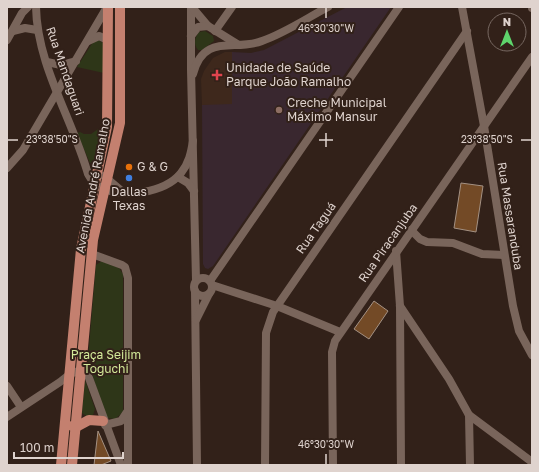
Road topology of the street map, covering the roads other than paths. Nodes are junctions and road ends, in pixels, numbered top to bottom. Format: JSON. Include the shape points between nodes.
{"nodes":[{"id":1,"x":28,"y":7,"type":"edge"},
{"id":2,"x":36,"y":7,"type":"edge"},
{"id":3,"x":107,"y":7,"type":"edge"},
{"id":4,"x":120,"y":7,"type":"edge"},
{"id":5,"x":192,"y":7,"type":"edge"},
{"id":6,"x":232,"y":7,"type":"edge"},
{"id":7,"x":316,"y":7,"type":"edge"},
{"id":8,"x":328,"y":7,"type":"edge"},
{"id":9,"x":400,"y":7,"type":"edge"},
{"id":10,"x":462,"y":7,"type":"edge"},
{"id":11,"x":310,"y":17,"type":"junction"},
{"id":12,"x":208,"y":26,"type":"junction"},
{"id":13,"x":37,"y":30,"type":"junction"},
{"id":14,"x":13,"y":31,"type":"junction"},
{"id":15,"x":467,"y":31,"type":"junction"},
{"id":16,"x":216,"y":32,"type":"junction"},
{"id":17,"x":191,"y":36,"type":"junction"},
{"id":18,"x":7,"y":40,"type":"edge"},
{"id":19,"x":108,"y":40,"type":"junction"},
{"id":20,"x":88,"y":41,"type":"junction"},
{"id":21,"x":237,"y":44,"type":"junction"},
{"id":22,"x":216,"y":46,"type":"junction"},
{"id":23,"x":191,"y":47,"type":"junction"},
{"id":24,"x":204,"y":53,"type":"junction"},
{"id":25,"x":532,"y":57,"type":"edge"},
{"id":26,"x":76,"y":61,"type":"junction"},
{"id":27,"x":47,"y":62,"type":"junction"},
{"id":28,"x":192,"y":76,"type":"junction"},
{"id":29,"x":58,"y":92,"type":"junction"},
{"id":30,"x":484,"y":126,"type":"junction"},
{"id":31,"x":106,"y":134,"type":"junction"},
{"id":32,"x":118,"y":137,"type":"junction"},
{"id":33,"x":193,"y":141,"type":"junction"},
{"id":34,"x":85,"y":164,"type":"junction"},
{"id":35,"x":7,"y":168,"type":"edge"},
{"id":36,"x":98,"y":170,"type":"junction"},
{"id":37,"x":178,"y":176,"type":"junction"},
{"id":38,"x":95,"y":184,"type":"junction"},
{"id":39,"x":107,"y":184,"type":"junction"},
{"id":40,"x":194,"y":192,"type":"junction"},
{"id":41,"x":411,"y":230,"type":"junction"},
{"id":42,"x":396,"y":251,"type":"junction"},
{"id":43,"x":92,"y":254,"type":"junction"},
{"id":44,"x":504,"y":255,"type":"junction"},
{"id":45,"x":205,"y":281,"type":"junction"},
{"id":46,"x":195,"y":291,"type":"junction"},
{"id":47,"x":209,"y":294,"type":"junction"},
{"id":48,"x":277,"y":306,"type":"junction"},
{"id":49,"x":400,"y":306,"type":"junction"},
{"id":50,"x":195,"y":320,"type":"junction"},
{"id":51,"x":340,"y":332,"type":"junction"},
{"id":52,"x":532,"y":355,"type":"edge"},
{"id":53,"x":81,"y":370,"type":"junction"},
{"id":54,"x":70,"y":374,"type":"junction"},
{"id":55,"x":7,"y":386,"type":"edge"},
{"id":56,"x":21,"y":408,"type":"junction"},
{"id":57,"x":127,"y":411,"type":"junction"},
{"id":58,"x":469,"y":415,"type":"junction"},
{"id":59,"x":7,"y":417,"type":"edge"},
{"id":60,"x":104,"y":423,"type":"junction"},
{"id":61,"x":65,"y":424,"type":"junction"},
{"id":62,"x":76,"y":427,"type":"junction"},
{"id":63,"x":532,"y":462,"type":"edge"},
{"id":64,"x":62,"y":465,"type":"edge"},
{"id":65,"x":72,"y":465,"type":"edge"},
{"id":66,"x":121,"y":465,"type":"edge"},
{"id":67,"x":128,"y":465,"type":"edge"},
{"id":68,"x":197,"y":465,"type":"edge"},
{"id":69,"x":265,"y":465,"type":"edge"},
{"id":70,"x":333,"y":465,"type":"edge"},
{"id":71,"x":402,"y":465,"type":"edge"},
{"id":72,"x":470,"y":465,"type":"edge"}],
"edges":[{"from":1,"to":14,"type":"street"},
{"from":2,"to":13,"type":"street","name":"Rua Mandaguari"},
{"from":3,"to":19,"type":"main road","name":"Avenida André Ramalho"},
{"from":3,"to":20,"type":"street"},
{"from":4,"to":32,"type":"main road","name":"Avenida André Ramalho"},
{"from":5,"to":12,"type":"street"},
{"from":5,"to":17,"type":"street"},
{"from":6,"to":16,"type":"street"},
{"from":7,"to":11,"type":"street"},
{"from":8,"to":11,"type":"street"},
{"from":9,"to":45,"type":"street"},
{"from":10,"to":15,"type":"street","name":"Rua Massaranduba"},
{"from":11,"to":21,"type":"street","via":[[260,42]]},
{"from":12,"to":16,"type":"street"},
{"from":12,"to":17,"type":"street","via":[[198,27]]},
{"from":13,"to":14,"type":"street","via":[[25,28]]},
{"from":13,"to":27,"type":"street","name":"Rua Mandaguari"},
{"from":14,"to":18,"type":"street"},
{"from":15,"to":30,"type":"street","name":"Rua Massaranduba"},
{"from":15,"to":48,"type":"street","name":"Rua Taguá"},
{"from":16,"to":21,"type":"street"},
{"from":16,"to":22,"type":"street"},
{"from":17,"to":23,"type":"street"},
{"from":19,"to":20,"type":"street","via":[[99,36]]},
{"from":19,"to":31,"type":"main road","name":"Avenida André Ramalho"},
{"from":20,"to":26,"type":"street"},
{"from":21,"to":22,"type":"street"},
{"from":22,"to":24,"type":"street"},
{"from":23,"to":24,"type":"street","via":[[197,53]]},
{"from":23,"to":28,"type":"street"},
{"from":24,"to":28,"type":"street","via":[[196,64]]},
{"from":25,"to":30,"type":"street","name":"Rua Piracanjuba"},
{"from":26,"to":27,"type":"street","via":[[61,65]]},
{"from":26,"to":29,"type":"street"},
{"from":27,"to":29,"type":"street","name":"Rua Mandaguari"},
{"from":28,"to":33,"type":"street"},
{"from":29,"to":34,"type":"street","name":"Rua Mandaguari"},
{"from":29,"to":35,"type":"street","via":[[23,150]]},
{"from":30,"to":41,"type":"street","name":"Rua Piracanjuba"},
{"from":30,"to":44,"type":"street","name":"Rua Massaranduba"},
{"from":31,"to":32,"type":"main road"},
{"from":31,"to":36,"type":"main road","name":"Avenida André Ramalho"},
{"from":32,"to":39,"type":"main road","name":"Avenida André Ramalho"},
{"from":33,"to":37,"type":"street","via":[[189,161]]},
{"from":33,"to":40,"type":"street"},
{"from":34,"to":36,"type":"street"},
{"from":34,"to":38,"type":"street","name":"Rua Mandaguari"},
{"from":36,"to":38,"type":"main road","name":"Avenida André Ramalho"},
{"from":36,"to":39,"type":"street"},
{"from":37,"to":39,"type":"street","via":[[144,192],[125,193]]},
{"from":37,"to":40,"type":"street","via":[[188,183]]},
{"from":38,"to":39,"type":"street"},
{"from":38,"to":54,"type":"main road","name":"Avenida André Ramalho","via":[[81,249]]},
{"from":39,"to":43,"type":"main road","name":"Avenida André Ramalho"},
{"from":40,"to":45,"type":"street","via":[[195,267]]},
{"from":41,"to":42,"type":"street","name":"Rua Piracanjuba"},
{"from":41,"to":44,"type":"street","via":[[427,242],[453,243],[482,254]]},
{"from":42,"to":49,"type":"street"},
{"from":42,"to":51,"type":"street","name":"Rua Piracanjuba"},
{"from":43,"to":53,"type":"main road","name":"Avenida André Ramalho"},
{"from":43,"to":57,"type":"street","via":[[125,267],[128,278]]},
{"from":44,"to":52,"type":"street","name":"Rua Massaranduba","via":[[519,331]]},
{"from":45,"to":46,"type":"street","via":[[194,285]]},
{"from":45,"to":47,"type":"street"},
{"from":45,"to":48,"type":"street"},
{"from":46,"to":47,"type":"street","via":[[199,295]]},
{"from":46,"to":50,"type":"street"},
{"from":47,"to":50,"type":"street"},
{"from":48,"to":51,"type":"street"},
{"from":48,"to":69,"type":"street","name":"Rua Taguá","via":[[266,334]]},
{"from":49,"to":58,"type":"street","via":[[449,379]]},
{"from":49,"to":71,"type":"street"},
{"from":50,"to":68,"type":"street"},
{"from":51,"to":70,"type":"street","name":"Rua Piracanjuba","via":[[332,352]]},
{"from":53,"to":54,"type":"street"},
{"from":53,"to":60,"type":"street","via":[[86,372]]},
{"from":53,"to":62,"type":"main road","name":"Avenida André Ramalho"},
{"from":54,"to":56,"type":"street"},
{"from":54,"to":61,"type":"main road","name":"Avenida André Ramalho"},
{"from":55,"to":56,"type":"street"},
{"from":56,"to":59,"type":"street"},
{"from":57,"to":60,"type":"street","via":[[121,421]]},
{"from":57,"to":67,"type":"street"},
{"from":58,"to":63,"type":"street"},
{"from":58,"to":72,"type":"street"},
{"from":60,"to":62,"type":"main road","via":[[89,420]]},
{"from":60,"to":66,"type":"street"},
{"from":61,"to":62,"type":"main road"},
{"from":61,"to":64,"type":"main road","name":"Avenida André Ramalho"},
{"from":62,"to":65,"type":"main road","name":"Avenida André Ramalho"}]}
